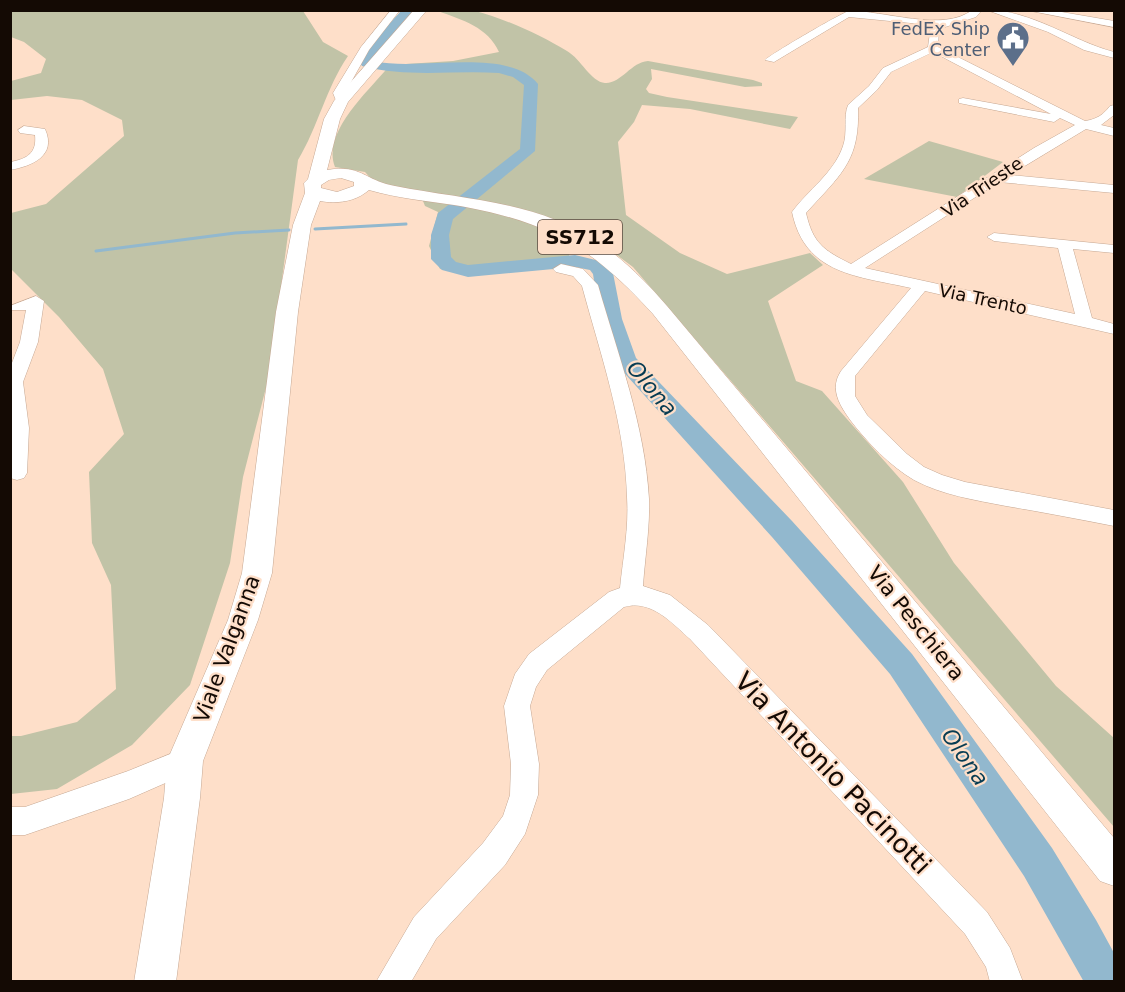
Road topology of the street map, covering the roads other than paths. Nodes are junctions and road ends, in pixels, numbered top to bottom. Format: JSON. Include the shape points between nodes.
{"nodes":[{"id":1,"x":396,"y":10,"type":"edge"},
{"id":2,"x":421,"y":10,"type":"edge"},
{"id":3,"x":885,"y":10,"type":"edge"},
{"id":4,"x":978,"y":10,"type":"edge"},
{"id":5,"x":991,"y":10,"type":"edge"},
{"id":6,"x":1030,"y":10,"type":"edge"},
{"id":7,"x":896,"y":17,"type":"junction"},
{"id":8,"x":942,"y":23,"type":"junction"},
{"id":9,"x":1114,"y":24,"type":"edge"},
{"id":10,"x":933,"y":48,"type":"junction"},
{"id":11,"x":1114,"y":55,"type":"edge"},
{"id":12,"x":770,"y":60,"type":"dead end"},
{"id":13,"x":364,"y":69,"type":"junction"},
{"id":14,"x":963,"y":101,"type":"dead end"},
{"id":15,"x":1114,"y":108,"type":"edge"},
{"id":16,"x":1070,"y":119,"type":"junction"},
{"id":17,"x":1084,"y":125,"type":"junction"},
{"id":18,"x":24,"y":130,"type":"dead end"},
{"id":19,"x":1114,"y":132,"type":"edge"},
{"id":20,"x":10,"y":166,"type":"edge"},
{"id":21,"x":996,"y":178,"type":"junction"},
{"id":22,"x":360,"y":188,"type":"junction"},
{"id":23,"x":317,"y":189,"type":"junction"},
{"id":24,"x":1114,"y":189,"type":"edge"},
{"id":25,"x":994,"y":237,"type":"dead end"},
{"id":26,"x":1064,"y":243,"type":"junction"},
{"id":27,"x":1114,"y":249,"type":"edge"},
{"id":28,"x":561,"y":269,"type":"dead end"},
{"id":29,"x":851,"y":270,"type":"junction"},
{"id":30,"x":921,"y":286,"type":"junction"},
{"id":31,"x":18,"y":308,"type":"dead end"},
{"id":32,"x":1085,"y":321,"type":"junction"},
{"id":33,"x":1114,"y":329,"type":"edge"},
{"id":34,"x":12,"y":383,"type":"edge"},
{"id":35,"x":17,"y":473,"type":"dead end"},
{"id":36,"x":1114,"y":518,"type":"edge"},
{"id":37,"x":631,"y":594,"type":"junction"},
{"id":38,"x":185,"y":760,"type":"junction"},
{"id":39,"x":10,"y":821,"type":"edge"},
{"id":40,"x":1114,"y":867,"type":"edge"},
{"id":41,"x":155,"y":981,"type":"edge"},
{"id":42,"x":392,"y":981,"type":"edge"},
{"id":43,"x":1007,"y":981,"type":"edge"}],
"edges":[{"from":1,"to":13,"type":"street","via":[[363,49]]},
{"from":2,"to":13,"type":"main road","name":"Viale Valganna"},
{"from":3,"to":7,"type":"street"},
{"from":4,"to":8,"type":"street","via":[[973,15]]},
{"from":5,"to":11,"type":"street"},
{"from":6,"to":9,"type":"street"},
{"from":7,"to":8,"type":"street"},
{"from":7,"to":12,"type":"street","via":[[848,14]]},
{"from":8,"to":10,"type":"street","via":[[934,27]]},
{"from":10,"to":16,"type":"street"},
{"from":10,"to":29,"type":"street","name":"Via Trento","via":[[887,70],[852,107],[852,134],[843,159],[799,212],[803,231],[816,252]]},
{"from":13,"to":23,"type":"main road","name":"Viale Valganna","via":[[332,119]]},
{"from":14,"to":16,"type":"street"},
{"from":15,"to":17,"type":"street","name":"Via Trieste","via":[[1097,123]]},
{"from":16,"to":17,"type":"street"},
{"from":17,"to":19,"type":"street"},
{"from":17,"to":21,"type":"street","name":"Via Trieste"},
{"from":18,"to":20,"type":"street","via":[[41,132],[43,145],[29,163]]},
{"from":21,"to":24,"type":"street"},
{"from":21,"to":29,"type":"street","name":"Via Trieste"},
{"from":22,"to":23,"type":"main road","via":[[346,196]]},
{"from":22,"to":23,"type":"main road","via":[[362,178],[335,173]]},
{"from":22,"to":40,"type":"main road","name":"Via Peschiera","number":"SS712","via":[[504,209],[543,220],[599,249],[627,273]]},
{"from":23,"to":38,"type":"main road","name":"Viale Valganna","via":[[287,312],[257,573],[243,620]]},
{"from":25,"to":26,"type":"street"},
{"from":26,"to":27,"type":"street"},
{"from":26,"to":32,"type":"street"},
{"from":28,"to":37,"type":"street","via":[[578,272],[590,285],[632,448],[639,498]]},
{"from":29,"to":30,"type":"street","name":"Via Trento"},
{"from":30,"to":32,"type":"street","name":"Via Trento"},
{"from":30,"to":36,"type":"street","via":[[847,375],[844,384],[851,407],[901,460],[929,478],[953,487]]},
{"from":31,"to":34,"type":"street","via":[[36,302],[29,342]]},
{"from":32,"to":33,"type":"street","name":"Via Trento"},
{"from":34,"to":35,"type":"street","via":[[21,438]]},
{"from":37,"to":42,"type":"street","via":[[617,600],[538,662],[524,682],[517,706],[525,764],[524,795],[515,824],[494,854],[425,928]]},
{"from":37,"to":43,"type":"street","name":"Via Antonio Pacinotti","via":[[666,605],[699,632],[976,923],[999,959]]},
{"from":38,"to":39,"type":"street","via":[[25,821]]},
{"from":38,"to":41,"type":"main road","name":"Viale Valganna"}]}
